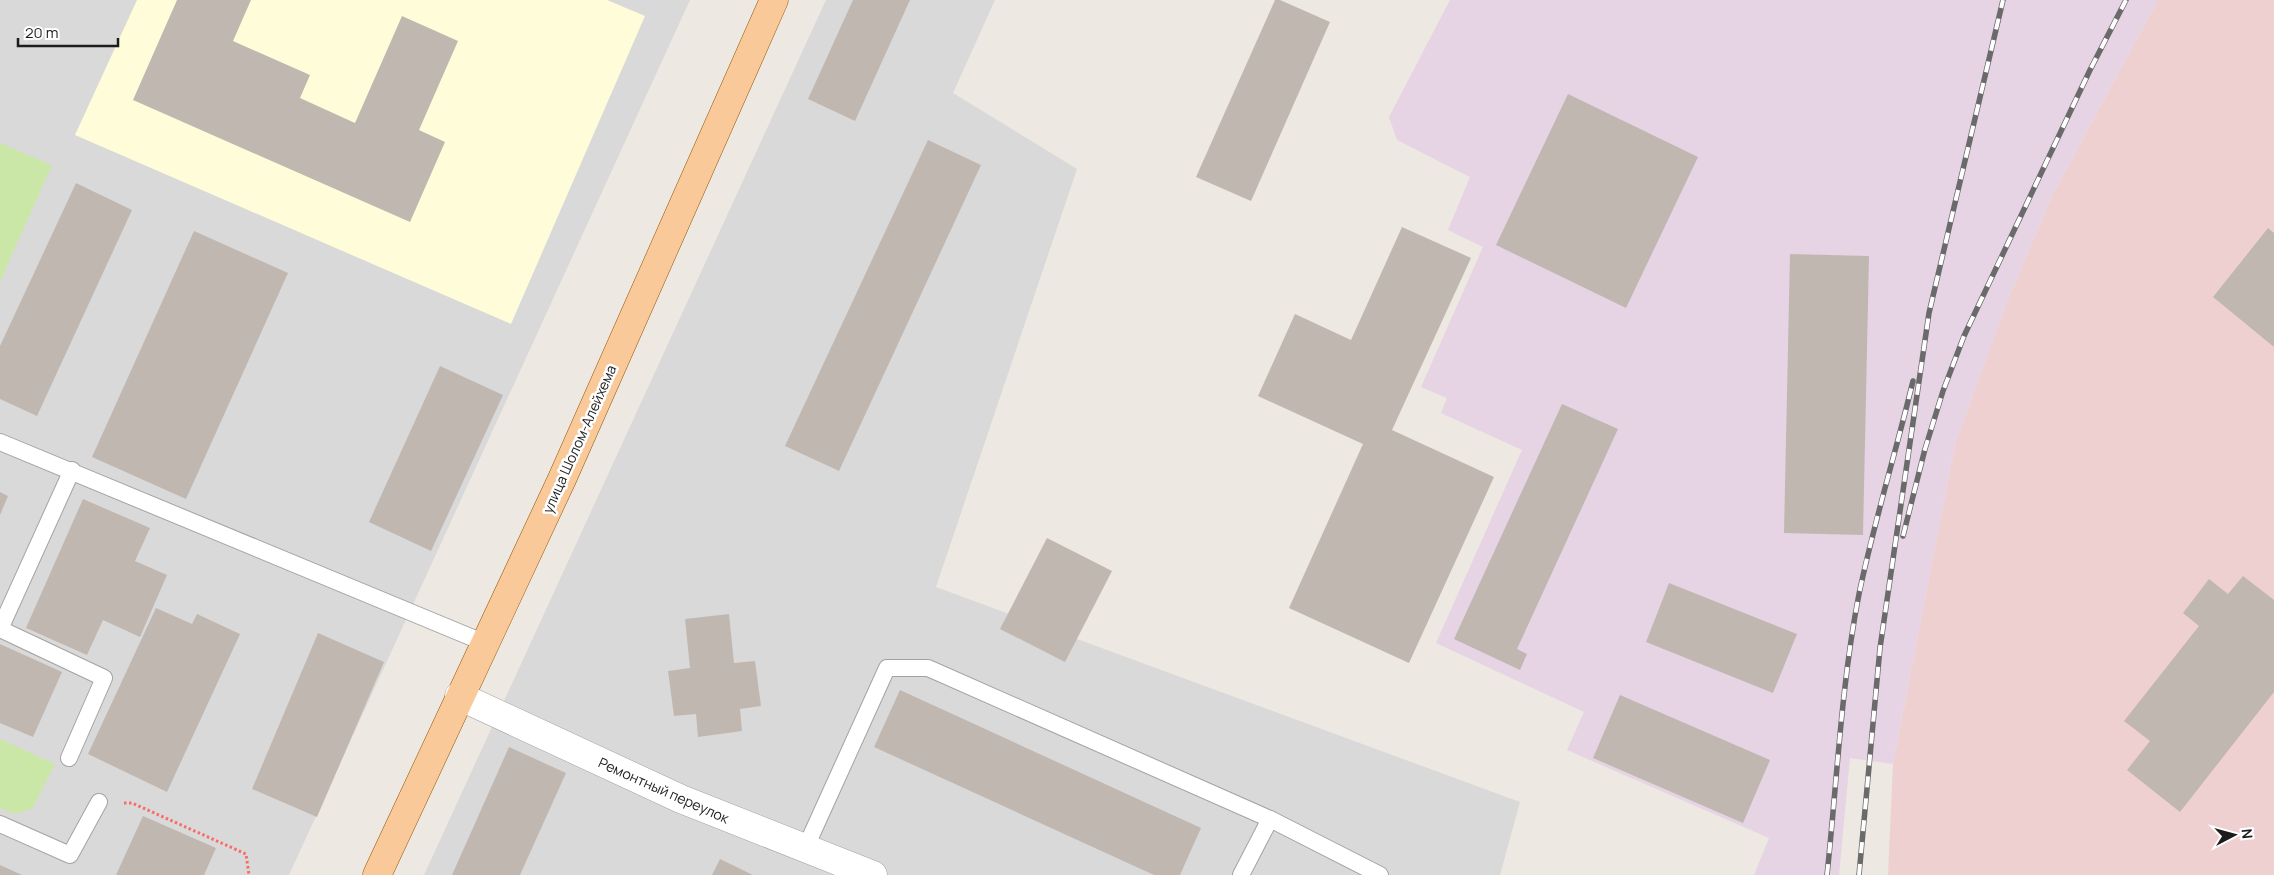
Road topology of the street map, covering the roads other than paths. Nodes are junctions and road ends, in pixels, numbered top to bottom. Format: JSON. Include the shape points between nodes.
{"nodes":[{"id":1,"x":774,"y":0,"type":"edge"},
{"id":2,"x":0,"y":442,"type":"edge"},
{"id":3,"x":72,"y":470,"type":"junction"},
{"id":4,"x":485,"y":643,"type":"junction"},
{"id":5,"x":459,"y":696,"type":"junction"},
{"id":6,"x":69,"y":758,"type":"dead end"},
{"id":7,"x":99,"y":802,"type":"road end"},
{"id":8,"x":1270,"y":819,"type":"junction"},
{"id":9,"x":0,"y":824,"type":"edge"},
{"id":10,"x":805,"y":850,"type":"junction"},
{"id":11,"x":377,"y":875,"type":"edge"},
{"id":12,"x":872,"y":875,"type":"edge"},
{"id":13,"x":1242,"y":875,"type":"edge"},
{"id":14,"x":1380,"y":875,"type":"edge"}],
"edges":[{"from":1,"to":4,"type":"main road","name":"улица Шолом-Алейхема","via":[[566,470]]},
{"from":2,"to":3,"type":"lane"},
{"from":3,"to":4,"type":"lane"},
{"from":3,"to":6,"type":"lane","via":[[0,629],[104,678]]},
{"from":4,"to":5,"type":"main road","name":"улица Шолом-Алейхема"},
{"from":5,"to":10,"type":"street","name":"Ремонтный переулок","via":[[681,799]]},
{"from":5,"to":11,"type":"main road","name":"улица Шолом-Алейхема"},
{"from":7,"to":9,"type":"lane","via":[[70,856]]},
{"from":8,"to":10,"type":"lane","via":[[928,668],[887,668]]},
{"from":8,"to":13,"type":"lane"},
{"from":8,"to":14,"type":"lane"},
{"from":10,"to":12,"type":"street","name":"Ремонтный переулок"}]}
